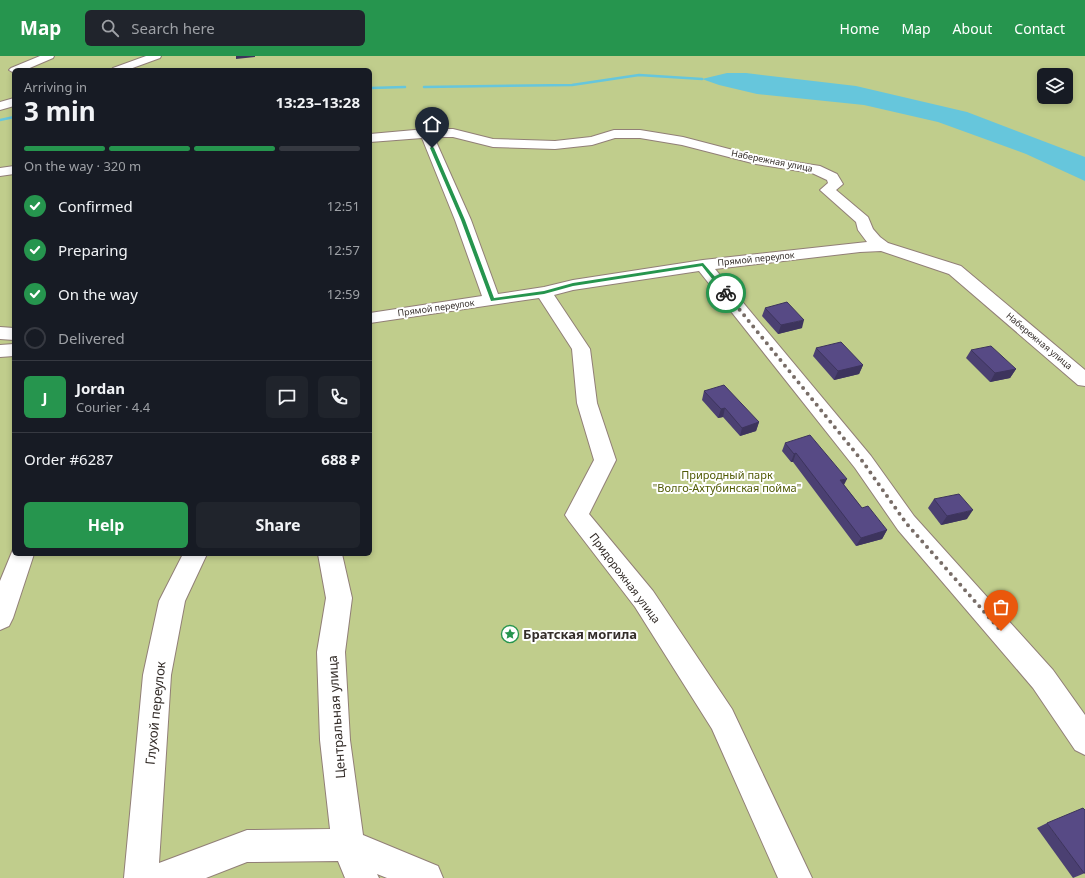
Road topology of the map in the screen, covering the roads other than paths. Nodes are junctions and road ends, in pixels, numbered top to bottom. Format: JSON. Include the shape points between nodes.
{"nodes":[{"id":1,"x":49,"y":56,"type":"edge"},
{"id":2,"x":156,"y":56,"type":"edge"},
{"id":3,"x":19,"y":68,"type":"edge"},
{"id":4,"x":123,"y":68,"type":"edge"},
{"id":5,"x":12,"y":103,"type":"edge"},
{"id":6,"x":0,"y":106,"type":"edge"},
{"id":7,"x":426,"y":133,"type":"junction"},
{"id":8,"x":372,"y":138,"type":"edge"},
{"id":9,"x":12,"y":170,"type":"edge"},
{"id":10,"x":0,"y":172,"type":"edge"},
{"id":11,"x":882,"y":246,"type":"junction"},
{"id":12,"x":703,"y":265,"type":"junction"},
{"id":13,"x":544,"y":292,"type":"junction"},
{"id":14,"x":492,"y":300,"type":"junction"},
{"id":15,"x":372,"y":318,"type":"edge"},
{"id":16,"x":0,"y":333,"type":"edge"},
{"id":17,"x":12,"y":334,"type":"edge"},
{"id":18,"x":12,"y":350,"type":"edge"},
{"id":19,"x":0,"y":351,"type":"edge"},
{"id":20,"x":1085,"y":380,"type":"edge"},
{"id":21,"x":21,"y":556,"type":"edge"},
{"id":22,"x":195,"y":556,"type":"edge"},
{"id":23,"x":330,"y":556,"type":"edge"},
{"id":24,"x":0,"y":618,"type":"edge"},
{"id":25,"x":1085,"y":740,"type":"edge"},
{"id":26,"x":348,"y":845,"type":"junction"},
{"id":27,"x":141,"y":878,"type":"edge"},
{"id":28,"x":162,"y":878,"type":"edge"},
{"id":29,"x":362,"y":878,"type":"edge"},
{"id":30,"x":426,"y":878,"type":"edge"},
{"id":31,"x":795,"y":878,"type":"edge"}],
"edges":[{"from":1,"to":3,"type":"street"},
{"from":2,"to":4,"type":"street"},
{"from":5,"to":6,"type":"street"},
{"from":7,"to":8,"type":"street","name":"Набережная улица"},
{"from":7,"to":11,"type":"street","name":"Набережная улица","via":[[453,133],[493,143],[555,146],[592,141],[614,134],[640,134],[683,141],[756,160],[815,169],[832,177],[836,184],[827,190],[863,220],[866,230]]},
{"from":7,"to":14,"type":"street","via":[[463,220]]},
{"from":9,"to":10,"type":"street"},
{"from":11,"to":12,"type":"street","name":"Прямой переулок"},
{"from":11,"to":20,"type":"street","name":"Набережная улица","via":[[954,270]]},
{"from":12,"to":13,"type":"street","name":"Прямой переулок","via":[[573,285]]},
{"from":12,"to":25,"type":"street","via":[[863,462],[906,523],[1043,679]]},
{"from":13,"to":14,"type":"street","name":"Прямой переулок"},
{"from":13,"to":31,"type":"street","name":"Придорожная улица","via":[[581,349],[587,403],[606,460],[578,515],[644,599],[722,719]]},
{"from":14,"to":15,"type":"street","name":"Прямой переулок"},
{"from":16,"to":17,"type":"street"},
{"from":18,"to":19,"type":"street"},
{"from":21,"to":24,"type":"street"},
{"from":22,"to":27,"type":"street","name":"Глухой переулок","via":[[172,601],[156,675]]},
{"from":23,"to":26,"type":"street","name":"Центральная улица","via":[[339,598],[331,652],[335,740]]},
{"from":26,"to":28,"type":"street","via":[[247,846]]},
{"from":26,"to":29,"type":"street","name":"Центральная улица"},
{"from":26,"to":30,"type":"street"}]}
